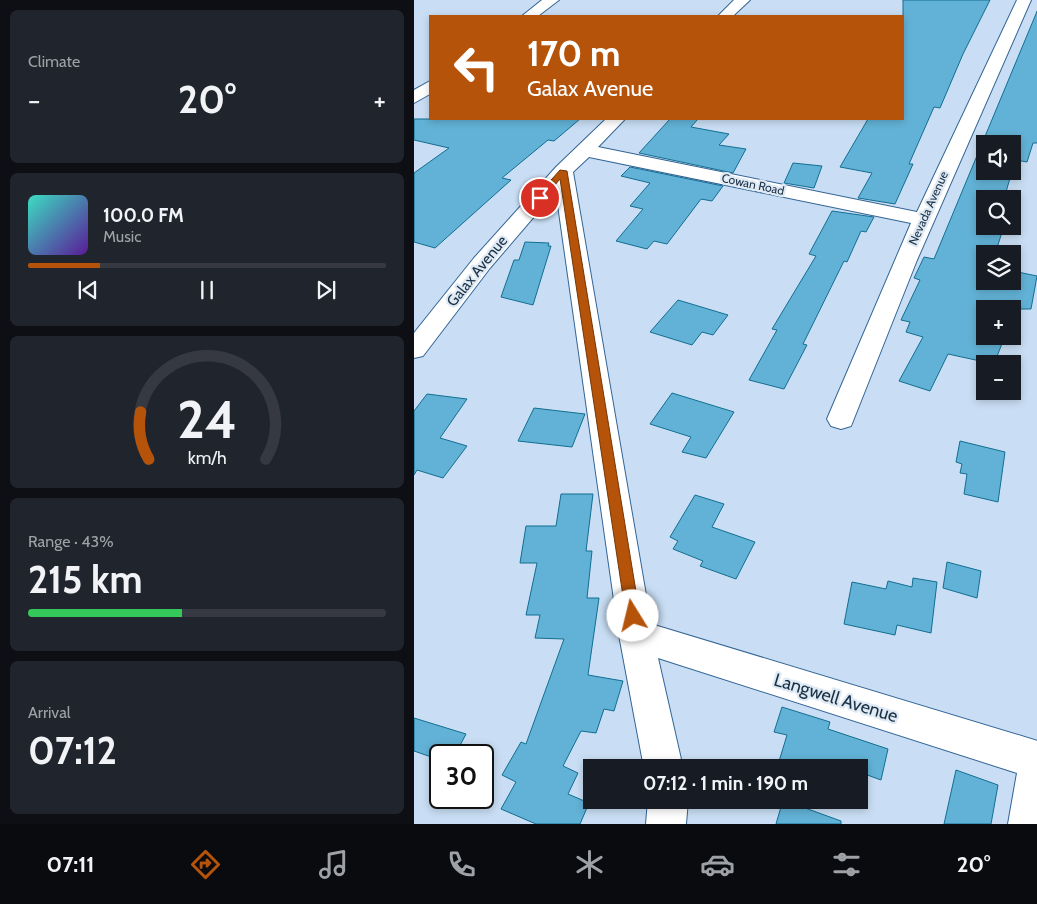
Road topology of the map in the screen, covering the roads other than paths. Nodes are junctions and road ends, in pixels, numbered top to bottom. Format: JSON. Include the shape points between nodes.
{"nodes":[{"id":1,"x":552,"y":0,"type":"edge"},
{"id":2,"x":743,"y":0,"type":"edge"},
{"id":3,"x":1024,"y":0,"type":"edge"},
{"id":4,"x":530,"y":15,"type":"edge"},
{"id":5,"x":726,"y":15,"type":"edge"},
{"id":6,"x":429,"y":87,"type":"edge"},
{"id":7,"x":414,"y":98,"type":"edge"},
{"id":8,"x":615,"y":120,"type":"edge"},
{"id":9,"x":584,"y":150,"type":"junction"},
{"id":10,"x":563,"y":171,"type":"junction"},
{"id":11,"x":922,"y":219,"type":"junction"},
{"id":12,"x":414,"y":350,"type":"edge"},
{"id":13,"x":841,"y":419,"type":"dead end"},
{"id":14,"x":636,"y":635,"type":"junction"},
{"id":15,"x":662,"y":759,"type":"edge"},
{"id":16,"x":1037,"y":760,"type":"edge"},
{"id":17,"x":1037,"y":766,"type":"edge"},
{"id":18,"x":667,"y":809,"type":"edge"},
{"id":19,"x":666,"y":824,"type":"edge"},
{"id":20,"x":1028,"y":824,"type":"edge"}],
"edges":[{"from":1,"to":4,"type":"street"},
{"from":2,"to":5,"type":"street"},
{"from":3,"to":11,"type":"street","name":"Nevada Avenue"},
{"from":6,"to":7,"type":"street"},
{"from":8,"to":9,"type":"street","name":"Galax Avenue"},
{"from":9,"to":10,"type":"street","name":"Galax Avenue"},
{"from":9,"to":11,"type":"street","name":"Cowan Road"},
{"from":10,"to":12,"type":"street","name":"Galax Avenue","via":[[482,262]]},
{"from":10,"to":14,"type":"street"},
{"from":11,"to":13,"type":"street","name":"Nevada Avenue"},
{"from":14,"to":15,"type":"street"},
{"from":14,"to":16,"type":"street","name":"Langwell Avenue"},
{"from":17,"to":20,"type":"street"},
{"from":18,"to":19,"type":"street"}]}
